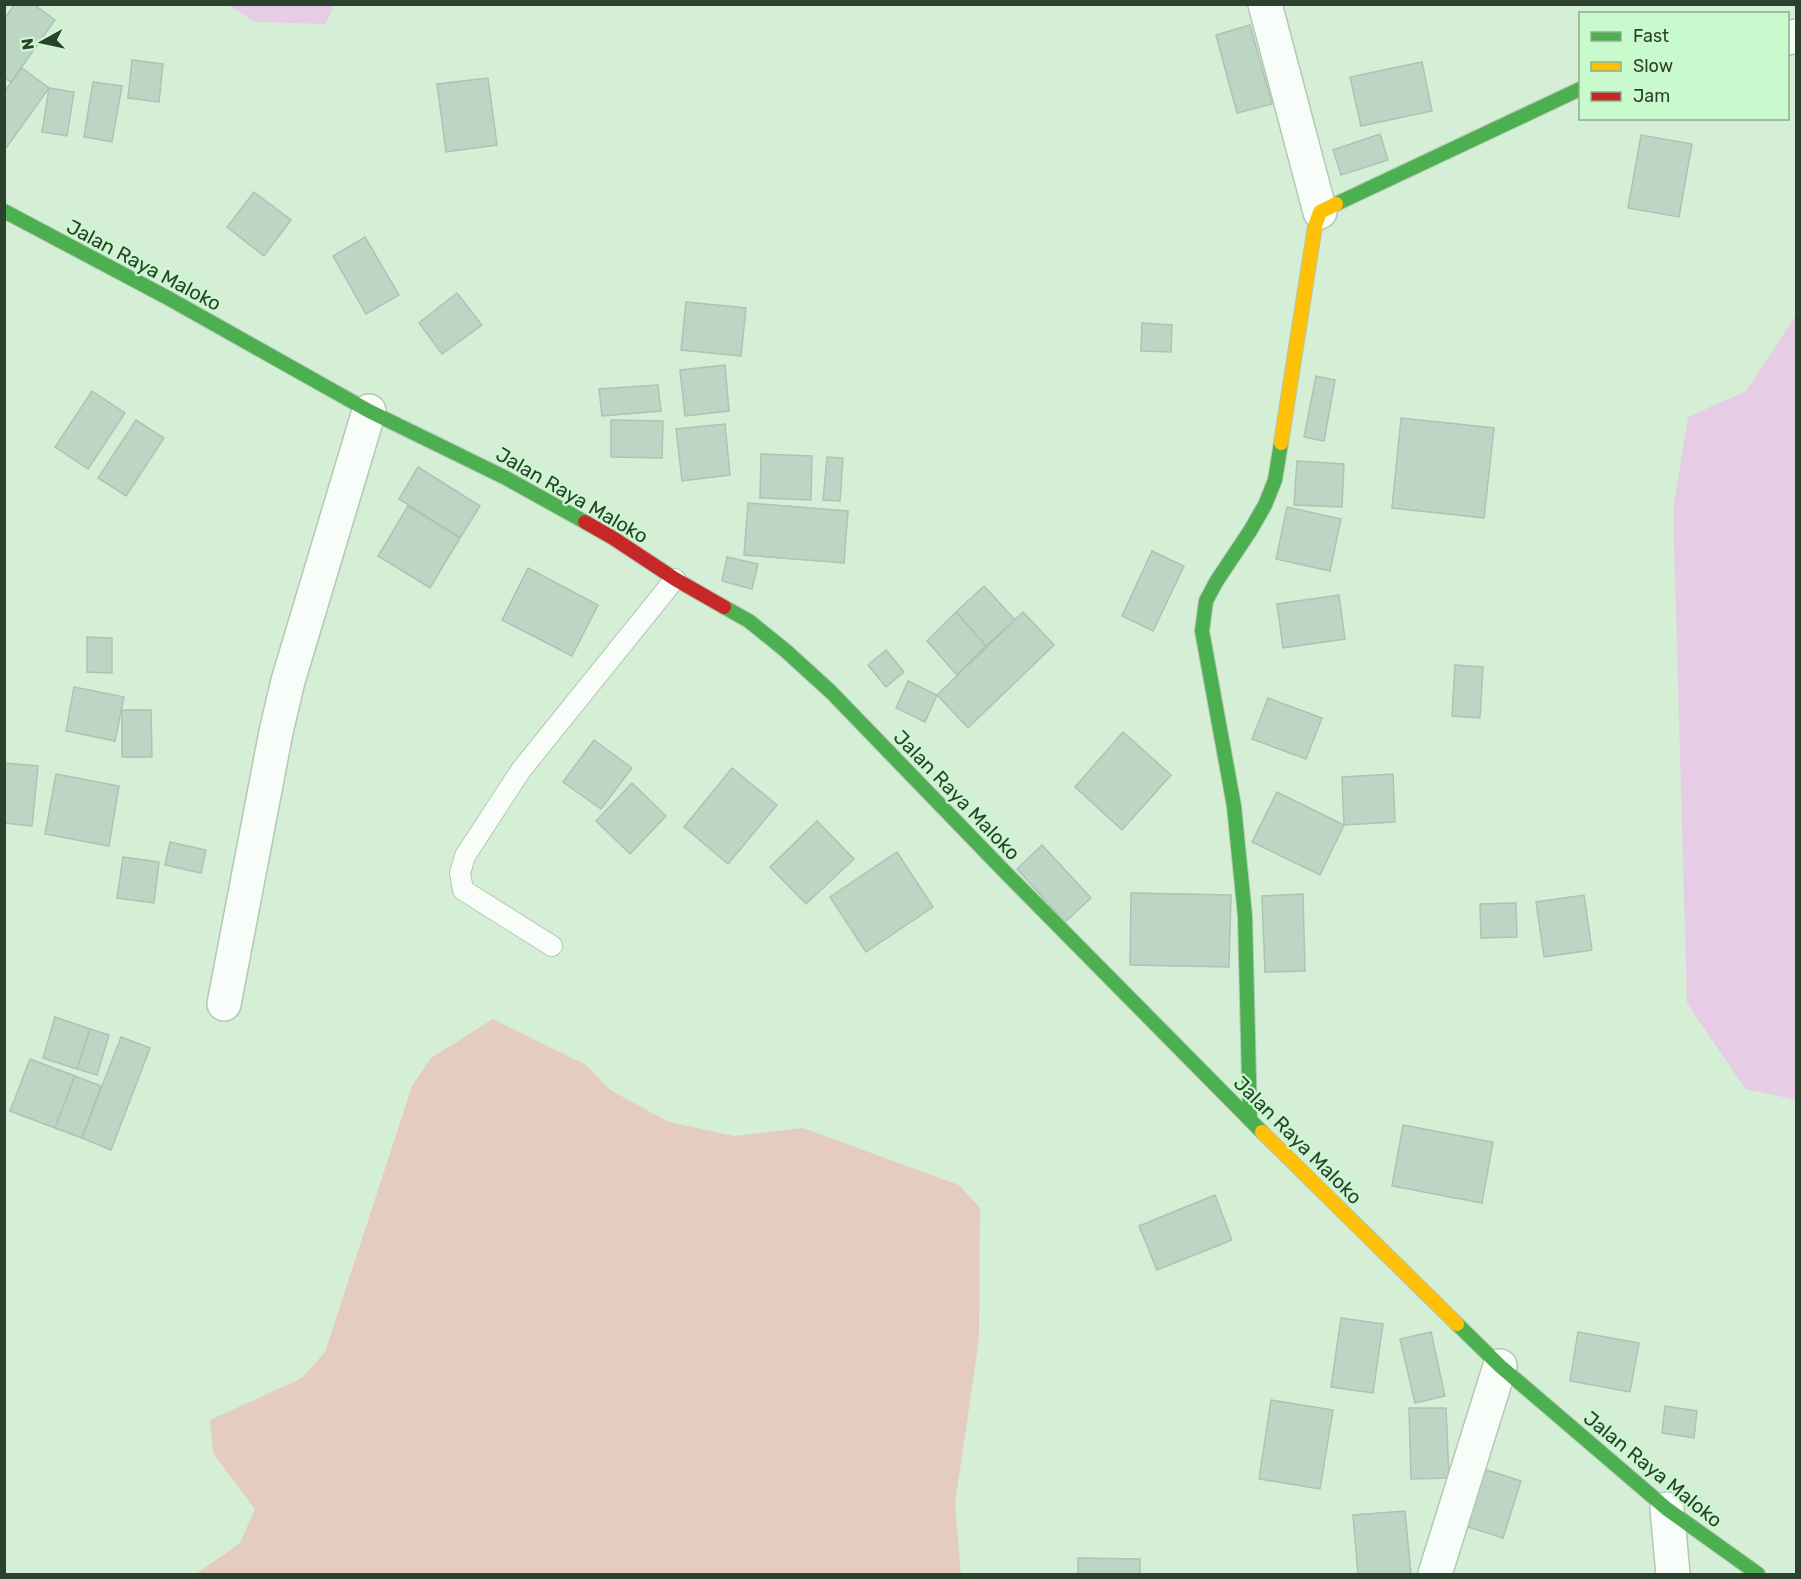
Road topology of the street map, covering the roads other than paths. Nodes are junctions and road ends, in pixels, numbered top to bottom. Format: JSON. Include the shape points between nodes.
{"nodes":[{"id":1,"x":1265,"y":4,"type":"edge"},
{"id":2,"x":1579,"y":90,"type":"edge"},
{"id":3,"x":4,"y":211,"type":"edge"},
{"id":4,"x":1320,"y":212,"type":"junction"},
{"id":5,"x":369,"y":411,"type":"junction"},
{"id":6,"x":675,"y":579,"type":"junction"},
{"id":7,"x":552,"y":946,"type":"dead end"},
{"id":8,"x":224,"y":1004,"type":"dead end"},
{"id":9,"x":1250,"y":1120,"type":"junction"},
{"id":10,"x":1500,"y":1366,"type":"junction"},
{"id":11,"x":1667,"y":1509,"type":"junction"},
{"id":12,"x":1435,"y":1575,"type":"edge"},
{"id":13,"x":1673,"y":1575,"type":"edge"},
{"id":14,"x":1758,"y":1575,"type":"edge"}],
"edges":[{"from":1,"to":4,"type":"street"},
{"from":2,"to":4,"type":"street"},
{"from":3,"to":5,"type":"street","name":"Jalan Raya Maloko"},
{"from":4,"to":9,"type":"street","via":[[1275,480],[1265,506],[1206,601],[1202,632],[1234,806],[1245,916]]},
{"from":5,"to":6,"type":"street","name":"Jalan Raya Maloko","via":[[506,478],[613,538]]},
{"from":5,"to":8,"type":"street","via":[[288,681]]},
{"from":6,"to":7,"type":"lane","via":[[521,770],[465,856],[460,873],[463,890]]},
{"from":6,"to":9,"type":"street","name":"Jalan Raya Maloko","via":[[749,621],[831,692]]},
{"from":9,"to":10,"type":"street","name":"Jalan Raya Maloko"},
{"from":10,"to":11,"type":"street","name":"Jalan Raya Maloko"},
{"from":10,"to":12,"type":"street"},
{"from":11,"to":13,"type":"street"},
{"from":11,"to":14,"type":"street","name":"Jalan Raya Maloko"}]}
